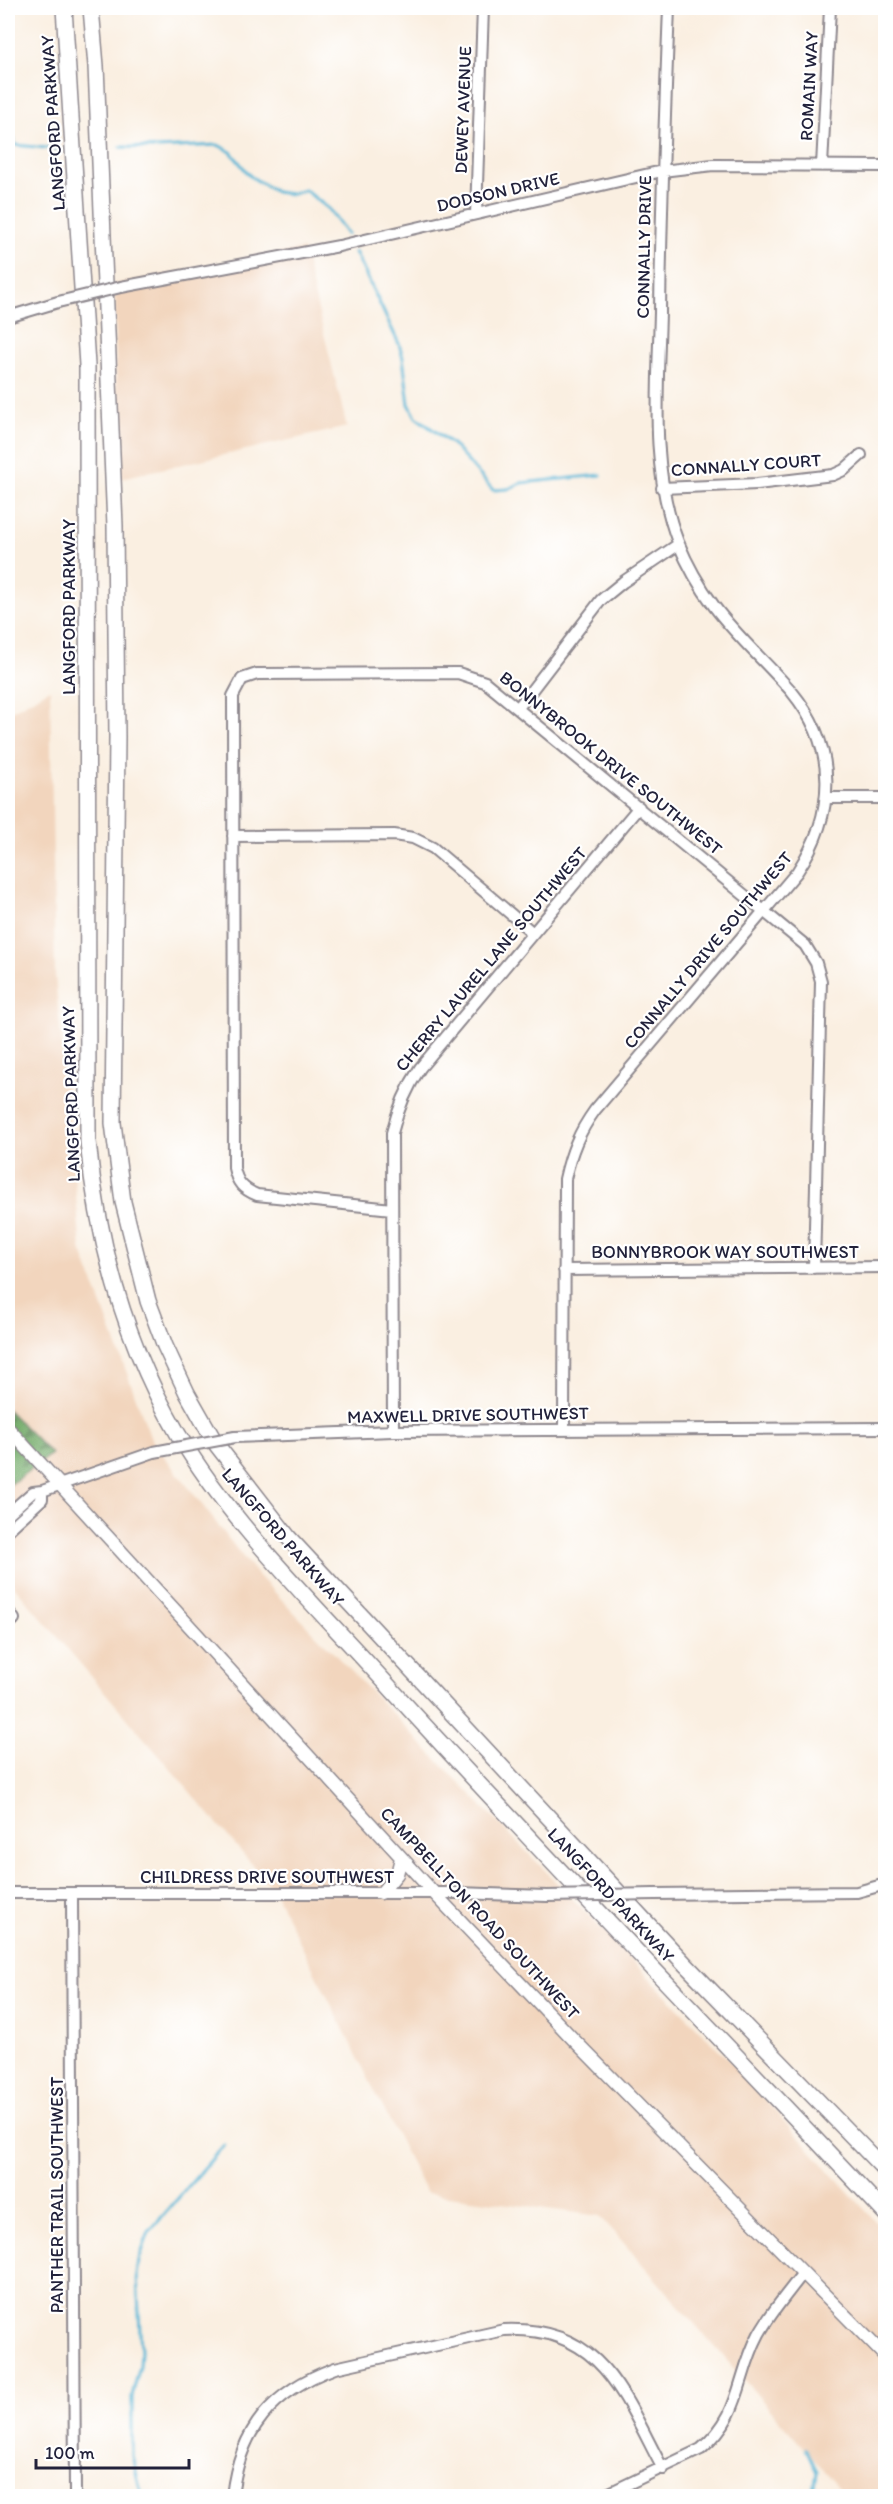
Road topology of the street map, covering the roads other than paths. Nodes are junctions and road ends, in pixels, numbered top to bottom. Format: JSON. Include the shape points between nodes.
{"nodes":[{"id":1,"x":64,"y":8,"type":"edge"},
{"id":2,"x":91,"y":8,"type":"edge"},
{"id":3,"x":483,"y":8,"type":"edge"},
{"id":4,"x":669,"y":8,"type":"edge"},
{"id":5,"x":830,"y":8,"type":"edge"},
{"id":6,"x":822,"y":166,"type":"junction"},
{"id":7,"x":885,"y":166,"type":"edge"},
{"id":8,"x":662,"y":171,"type":"junction"},
{"id":9,"x":476,"y":214,"type":"junction"},
{"id":10,"x":8,"y":317,"type":"edge"},
{"id":11,"x":861,"y":455,"type":"dead end"},
{"id":12,"x":662,"y":488,"type":"junction"},
{"id":13,"x":679,"y":544,"type":"junction"},
{"id":14,"x":518,"y":708,"type":"junction"},
{"id":15,"x":826,"y":798,"type":"junction"},
{"id":16,"x":885,"y":798,"type":"edge"},
{"id":17,"x":639,"y":807,"type":"junction"},
{"id":18,"x":233,"y":836,"type":"junction"},
{"id":19,"x":765,"y":910,"type":"junction"},
{"id":20,"x":532,"y":933,"type":"junction"},
{"id":21,"x":392,"y":1209,"type":"junction"},
{"id":22,"x":885,"y":1267,"type":"edge"},
{"id":23,"x":814,"y":1268,"type":"junction"},
{"id":24,"x":564,"y":1270,"type":"junction"},
{"id":25,"x":8,"y":1428,"type":"edge"},
{"id":26,"x":885,"y":1428,"type":"edge"},
{"id":27,"x":564,"y":1430,"type":"junction"},
{"id":28,"x":393,"y":1431,"type":"junction"},
{"id":29,"x":58,"y":1484,"type":"junction"},
{"id":30,"x":42,"y":1491,"type":"junction"},
{"id":31,"x":8,"y":1514,"type":"edge"},
{"id":32,"x":8,"y":1530,"type":"edge"},
{"id":33,"x":402,"y":1858,"type":"junction"},
{"id":34,"x":885,"y":1884,"type":"edge"},
{"id":35,"x":8,"y":1893,"type":"edge"},
{"id":36,"x":72,"y":1893,"type":"junction"},
{"id":37,"x":381,"y":1893,"type":"junction"},
{"id":38,"x":434,"y":1893,"type":"junction"},
{"id":39,"x":845,"y":2127,"type":"junction"},
{"id":40,"x":885,"y":2160,"type":"edge"},
{"id":41,"x":885,"y":2170,"type":"edge"},
{"id":42,"x":885,"y":2214,"type":"edge"},
{"id":43,"x":803,"y":2274,"type":"junction"},
{"id":44,"x":885,"y":2357,"type":"edge"},
{"id":45,"x":663,"y":2469,"type":"junction"},
{"id":46,"x":75,"y":2496,"type":"edge"},
{"id":47,"x":232,"y":2496,"type":"edge"},
{"id":48,"x":603,"y":2496,"type":"edge"}],
"edges":[{"from":1,"to":42,"type":"highway","name":"LANGFORD PARKWAY","via":[[87,365],[88,1142],[105,1249],[135,1345],[177,1432],[247,1530],[459,1763]]},
{"from":2,"to":39,"type":"highway","name":"LANGFORD PARKWAY","via":[[115,517],[113,1124],[123,1202],[148,1301],[182,1383],[216,1444],[289,1539],[685,1964]]},
{"from":3,"to":9,"type":"street","name":"DEWEY AVENUE"},
{"from":4,"to":8,"type":"street","name":"CONNALLY DRIVE"},
{"from":5,"to":6,"type":"street","name":"ROMAIN WAY"},
{"from":6,"to":7,"type":"street","name":"DODSON DRIVE"},
{"from":6,"to":8,"type":"street","name":"DODSON DRIVE","via":[[713,165]]},
{"from":8,"to":9,"type":"street","name":"DODSON DRIVE"},
{"from":8,"to":12,"type":"street","name":"CONNALLY DRIVE","via":[[658,437]]},
{"from":9,"to":10,"type":"street","name":"DODSON DRIVE","bridge":true,"via":[[339,246],[121,287]]},
{"from":11,"to":12,"type":"street","name":"CONNALLY COURT","via":[[833,475],[757,484]]},
{"from":12,"to":13,"type":"street","name":"CONNALLY DRIVE SOUTHWEST"},
{"from":13,"to":14,"type":"street","via":[[601,600]]},
{"from":13,"to":15,"type":"street","name":"CONNALLY DRIVE SOUTHWEST","via":[[715,607],[808,715],[824,755]]},
{"from":14,"to":17,"type":"street","name":"BONNYBROOK DRIVE SOUTHWEST"},
{"from":14,"to":18,"type":"street","name":"BONNYBROOK DRIVE SOUTHWEST","via":[[485,682],[458,673],[257,674],[242,679],[233,696]]},
{"from":15,"to":16,"type":"street"},
{"from":15,"to":19,"type":"street","name":"CONNALLY DRIVE SOUTHWEST","via":[[809,853]]},
{"from":17,"to":19,"type":"street","name":"BONNYBROOK DRIVE SOUTHWEST"},
{"from":17,"to":20,"type":"street","name":"CHERRY LAUREL LANE SOUTHWEST"},
{"from":18,"to":20,"type":"street","via":[[413,838],[433,848]]},
{"from":18,"to":21,"type":"street","name":"BONNYBROOK DRIVE SOUTHWEST","via":[[237,1179],[245,1190],[257,1195]]},
{"from":19,"to":23,"type":"street","name":"BONNYBROOK DRIVE SOUTHWEST","via":[[805,945],[821,981]]},
{"from":19,"to":24,"type":"street","name":"CONNALLY DRIVE SOUTHWEST","via":[[581,1130],[565,1179]]},
{"from":20,"to":21,"type":"street","name":"CHERRY LAUREL LANE SOUTHWEST","via":[[405,1090],[392,1133]]},
{"from":21,"to":28,"type":"street","name":"CHERRY LAUREL LANE SOUTHWEST"},
{"from":22,"to":23,"type":"street","name":"BONNYBROOK WAY SOUTHWEST"},
{"from":23,"to":24,"type":"street","name":"BONNYBROOK WAY SOUTHWEST"},
{"from":24,"to":27,"type":"street","name":"CONNALLY DRIVE SOUTHWEST"},
{"from":25,"to":29,"type":"main road","name":"CAMPBELLTON ROAD SOUTHWEST"},
{"from":26,"to":27,"type":"street","name":"MAXWELL DRIVE SOUTHWEST"},
{"from":27,"to":28,"type":"street","name":"MAXWELL DRIVE SOUTHWEST"},
{"from":28,"to":29,"type":"street","name":"MAXWELL DRIVE SOUTHWEST","bridge":true,"via":[[235,1437],[154,1452]]},
{"from":29,"to":30,"type":"street"},
{"from":29,"to":33,"type":"main road","name":"CAMPBELLTON ROAD SOUTHWEST"},
{"from":30,"to":31,"type":"street","via":[[33,1492]]},
{"from":30,"to":32,"type":"street","via":[[42,1499]]},
{"from":33,"to":37,"type":"main road","via":[[397,1874]]},
{"from":33,"to":38,"type":"main road","name":"CAMPBELLTON ROAD SOUTHWEST"},
{"from":34,"to":38,"type":"street","name":"CHILDRESS DRIVE SOUTHWEST","bridge":true,"via":[[857,1892],[547,1896]]},
{"from":35,"to":36,"type":"street","name":"CHILDRESS DRIVE SOUTHWEST"},
{"from":36,"to":37,"type":"street","name":"CHILDRESS DRIVE SOUTHWEST"},
{"from":36,"to":46,"type":"street","name":"PANTHER TRAIL SOUTHWEST"},
{"from":37,"to":38,"type":"street","name":"CHILDRESS DRIVE SOUTHWEST"},
{"from":38,"to":43,"type":"main road","name":"CAMPBELLTON ROAD SOUTHWEST"},
{"from":39,"to":40,"type":"highway"},
{"from":39,"to":41,"type":"highway","name":"LANGFORD PARKWAY"},
{"from":43,"to":44,"type":"main road","name":"CAMPBELLTON ROAD SOUTHWEST"},
{"from":43,"to":45,"type":"street","via":[[759,2334],[724,2426],[701,2449]]},
{"from":45,"to":47,"type":"street","via":[[617,2384],[582,2347],[553,2333],[504,2330],[335,2368],[308,2378],[282,2395],[262,2416],[243,2446]]},
{"from":45,"to":48,"type":"street"}]}
